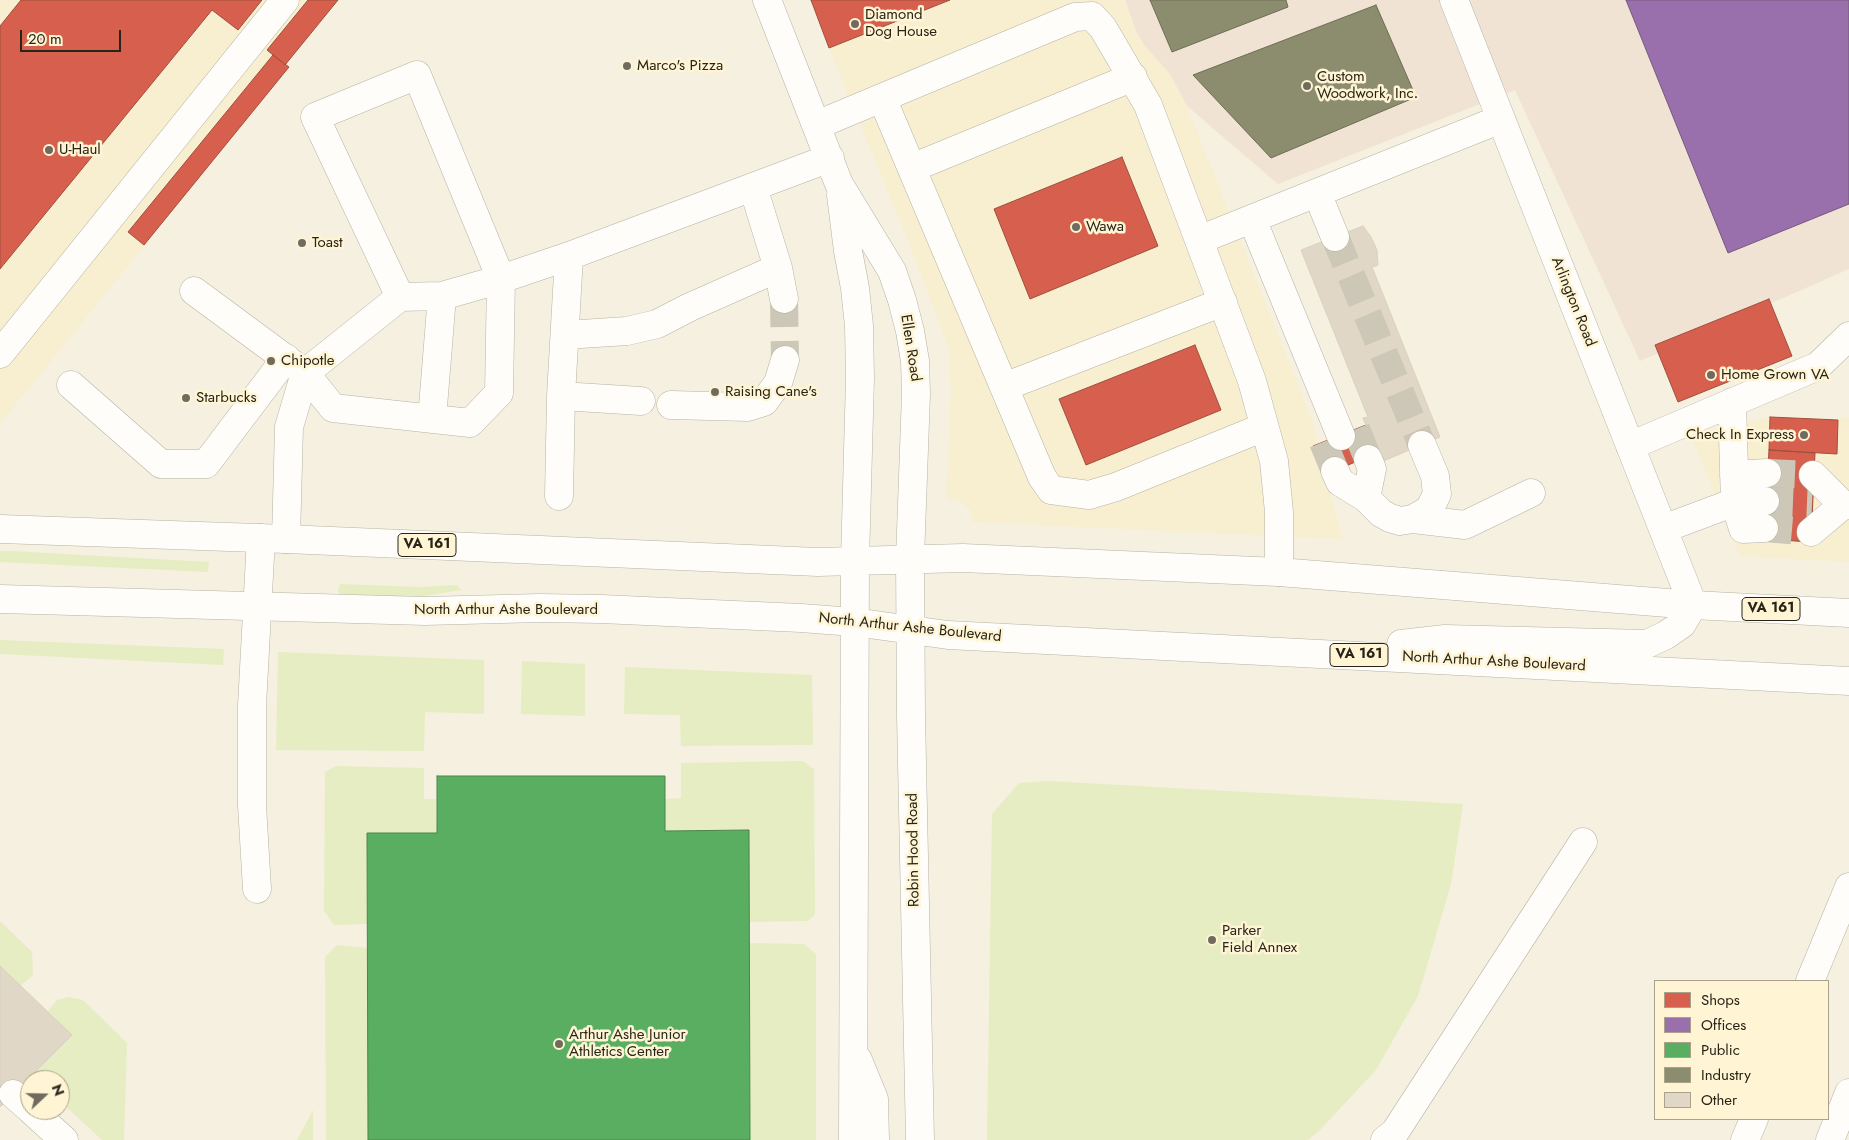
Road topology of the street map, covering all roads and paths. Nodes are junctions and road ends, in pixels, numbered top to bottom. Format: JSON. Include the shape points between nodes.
{"nodes":[{"id":1,"x":285,"y":0,"type":"edge"},
{"id":2,"x":767,"y":0,"type":"edge"},
{"id":3,"x":1454,"y":0,"type":"edge"},
{"id":4,"x":1133,"y":77,"type":"junction"},
{"id":5,"x":882,"y":98,"type":"junction"},
{"id":6,"x":1501,"y":119,"type":"junction"},
{"id":7,"x":817,"y":125,"type":"junction"},
{"id":8,"x":830,"y":158,"type":"junction"},
{"id":9,"x":912,"y":168,"type":"junction"},
{"id":10,"x":840,"y":184,"type":"junction"},
{"id":11,"x":754,"y":187,"type":"junction"},
{"id":12,"x":1317,"y":193,"type":"junction"},
{"id":13,"x":1252,"y":219,"type":"junction"},
{"id":14,"x":1335,"y":237,"type":"tunnel mouth"},
{"id":15,"x":1199,"y":240,"type":"junction"},
{"id":16,"x":569,"y":256,"type":"junction"},
{"id":17,"x":778,"y":268,"type":"junction"},
{"id":18,"x":502,"y":278,"type":"junction"},
{"id":19,"x":194,"y":291,"type":"dead end"},
{"id":20,"x":442,"y":296,"type":"junction"},
{"id":21,"x":400,"y":298,"type":"junction"},
{"id":22,"x":784,"y":299,"type":"tunnel mouth"},
{"id":23,"x":1223,"y":302,"type":"junction"},
{"id":24,"x":564,"y":335,"type":"junction"},
{"id":25,"x":1849,"y":336,"type":"edge"},
{"id":26,"x":0,"y":354,"type":"edge"},
{"id":27,"x":785,"y":360,"type":"tunnel mouth"},
{"id":28,"x":295,"y":366,"type":"junction"},
{"id":29,"x":71,"y":385,"type":"dead end"},
{"id":30,"x":1004,"y":387,"type":"junction"},
{"id":31,"x":562,"y":396,"type":"junction"},
{"id":32,"x":641,"y":401,"type":"dead end"},
{"id":33,"x":1732,"y":402,"type":"junction"},
{"id":34,"x":671,"y":405,"type":"dead end"},
{"id":35,"x":432,"y":419,"type":"junction"},
{"id":36,"x":1264,"y":427,"type":"junction"},
{"id":37,"x":1340,"y":436,"type":"tunnel mouth"},
{"id":38,"x":1422,"y":445,"type":"tunnel mouth"},
{"id":39,"x":1630,"y":446,"type":"junction"},
{"id":40,"x":1352,"y":465,"type":"tunnel mouth"},
{"id":41,"x":1767,"y":473,"type":"tunnel mouth"},
{"id":42,"x":1734,"y":474,"type":"junction"},
{"id":43,"x":1814,"y":475,"type":"tunnel mouth"},
{"id":44,"x":1532,"y":493,"type":"dead end"},
{"id":45,"x":559,"y":496,"type":"dead end"},
{"id":46,"x":1765,"y":501,"type":"tunnel mouth"},
{"id":47,"x":1735,"y":502,"type":"junction"},
{"id":48,"x":1812,"y":503,"type":"tunnel mouth"},
{"id":49,"x":1846,"y":505,"type":"edge"},
{"id":50,"x":1413,"y":519,"type":"junction"},
{"id":51,"x":1764,"y":528,"type":"tunnel mouth"},
{"id":52,"x":0,"y":529,"type":"edge"},
{"id":53,"x":1663,"y":530,"type":"junction"},
{"id":54,"x":1811,"y":532,"type":"tunnel mouth"},
{"id":55,"x":273,"y":538,"type":"junction"},
{"id":56,"x":910,"y":559,"type":"junction"},
{"id":57,"x":855,"y":562,"type":"junction"},
{"id":58,"x":1279,"y":572,"type":"junction"},
{"id":59,"x":0,"y":599,"type":"edge"},
{"id":60,"x":1693,"y":605,"type":"junction"},
{"id":61,"x":257,"y":607,"type":"junction"},
{"id":62,"x":1849,"y":613,"type":"edge"},
{"id":63,"x":854,"y":622,"type":"junction"},
{"id":64,"x":911,"y":629,"type":"junction"},
{"id":65,"x":1322,"y":653,"type":"junction"},
{"id":66,"x":1849,"y":681,"type":"edge"},
{"id":67,"x":1583,"y":842,"type":"dead end"},
{"id":68,"x":1849,"y":886,"type":"edge"},
{"id":69,"x":257,"y":889,"type":"dead end"},
{"id":70,"x":1810,"y":980,"type":"edge"},
{"id":71,"x":852,"y":1044,"type":"junction"},
{"id":72,"x":1849,"y":1093,"type":"edge"},
{"id":73,"x":42,"y":1120,"type":"edge"},
{"id":74,"x":1754,"y":1120,"type":"edge"},
{"id":75,"x":64,"y":1140,"type":"edge"},
{"id":76,"x":853,"y":1140,"type":"edge"},
{"id":77,"x":875,"y":1140,"type":"edge"},
{"id":78,"x":920,"y":1140,"type":"edge"},
{"id":79,"x":1385,"y":1140,"type":"edge"},
{"id":80,"x":1745,"y":1140,"type":"edge"},
{"id":81,"x":1830,"y":1140,"type":"edge"}],
"edges":[{"from":1,"to":26,"type":"main road"},
{"from":2,"to":7,"type":"main road","name":"Ellen Road"},
{"from":3,"to":6,"type":"main road","name":"Arlington Road"},
{"from":4,"to":5,"type":"main road","via":[[1092,16],[1075,17]]},
{"from":4,"to":9,"type":"main road"},
{"from":4,"to":15,"type":"main road","via":[[1148,104]]},
{"from":5,"to":7,"type":"main road"},
{"from":5,"to":9,"type":"main road"},
{"from":6,"to":12,"type":"main road"},
{"from":6,"to":39,"type":"main road","name":"Arlington Road"},
{"from":7,"to":8,"type":"main road","name":"Ellen Road"},
{"from":8,"to":10,"type":"main road","name":"Ellen Road"},
{"from":8,"to":11,"type":"main road"},
{"from":9,"to":30,"type":"main road"},
{"from":10,"to":56,"type":"main road","name":"Ellen Road","via":[[892,271],[910,331],[916,394]]},
{"from":10,"to":57,"type":"main road","name":"Ellen Road","via":[[859,326]]},
{"from":11,"to":16,"type":"main road"},
{"from":11,"to":17,"type":"main road"},
{"from":12,"to":13,"type":"main road"},
{"from":12,"to":14,"type":"main road"},
{"from":13,"to":15,"type":"main road"},
{"from":13,"to":37,"type":"main road"},
{"from":15,"to":23,"type":"main road"},
{"from":16,"to":18,"type":"main road"},
{"from":16,"to":24,"type":"main road"},
{"from":17,"to":22,"type":"main road"},
{"from":17,"to":24,"type":"main road","via":[[657,324],[627,331]]},
{"from":18,"to":20,"type":"main road"},
{"from":18,"to":21,"type":"main road","via":[[417,75],[315,117]]},
{"from":18,"to":35,"type":"main road","via":[[499,393],[470,423]]},
{"from":19,"to":28,"type":"main road"},
{"from":20,"to":21,"type":"main road"},
{"from":20,"to":35,"type":"main road"},
{"from":21,"to":28,"type":"main road"},
{"from":23,"to":30,"type":"main road"},
{"from":23,"to":36,"type":"main road","via":[[1252,381]]},
{"from":24,"to":31,"type":"main road"},
{"from":25,"to":33,"type":"main road","via":[[1818,366]]},
{"from":27,"to":34,"type":"main road","via":[[778,383],[764,402],[748,407]]},
{"from":28,"to":29,"type":"main road","via":[[206,464],[162,464]]},
{"from":28,"to":35,"type":"main road","via":[[334,408]]},
{"from":28,"to":55,"type":"main road"},
{"from":30,"to":36,"type":"main road","via":[[1042,477],[1051,490],[1070,494],[1089,496],[1116,487]]},
{"from":31,"to":32,"type":"main road"},
{"from":31,"to":45,"type":"main road"},
{"from":33,"to":39,"type":"main road"},
{"from":33,"to":42,"type":"main road"},
{"from":36,"to":58,"type":"main road","via":[[1275,470]]},
{"from":38,"to":50,"type":"main road","via":[[1435,476],[1437,494],[1429,510]]},
{"from":39,"to":53,"type":"main road","name":"Arlington Road"},
{"from":40,"to":50,"type":"main road","via":[[1372,469],[1366,498],[1381,512],[1400,521]]},
{"from":41,"to":42,"type":"main road"},
{"from":42,"to":47,"type":"main road"},
{"from":43,"to":49,"type":"main road"},
{"from":44,"to":50,"type":"main road","via":[[1465,525]]},
{"from":46,"to":47,"type":"main road"},
{"from":47,"to":51,"type":"main road","via":[[1743,529]]},
{"from":47,"to":53,"type":"main road"},
{"from":48,"to":49,"type":"main road"},
{"from":49,"to":54,"type":"main road"},
{"from":52,"to":55,"type":"main road","number":"VA 161"},
{"from":53,"to":60,"type":"main road","name":"Arlington Road"},
{"from":55,"to":57,"type":"main road","number":"VA 161"},
{"from":55,"to":61,"type":"main road"},
{"from":56,"to":57,"type":"main road","number":"VA 161"},
{"from":56,"to":58,"type":"main road","number":"VA 161","via":[[963,558]]},
{"from":56,"to":64,"type":"main road","name":"Robin Hood Road"},
{"from":57,"to":63,"type":"main road"},
{"from":58,"to":60,"type":"main road","number":"VA 161"},
{"from":59,"to":61,"type":"main road","name":"North Arthur Ashe Boulevard","number":"VA 161"},
{"from":60,"to":62,"type":"main road","number":"VA 161"},
{"from":60,"to":65,"type":"main road","via":[[1682,624],[1647,644],[1445,639]]},
{"from":61,"to":63,"type":"main road","name":"North Arthur Ashe Boulevard","number":"VA 161","via":[[425,611],[601,609]]},
{"from":61,"to":69,"type":"main road","via":[[252,706],[252,805]]},
{"from":63,"to":64,"type":"main road","name":"North Arthur Ashe Boulevard","number":"VA 161"},
{"from":63,"to":71,"type":"main road"},
{"from":64,"to":65,"type":"main road","name":"North Arthur Ashe Boulevard","number":"VA 161","via":[[952,635]]},
{"from":64,"to":78,"type":"main road","name":"Robin Hood Road"},
{"from":65,"to":66,"type":"main road","name":"North Arthur Ashe Boulevard","number":"VA 161"},
{"from":67,"to":79,"type":"main road","via":[[1395,1132]]},
{"from":68,"to":70,"type":"main road"},
{"from":71,"to":76,"type":"main road"},
{"from":71,"to":77,"type":"main road","via":[[874,1100]]},
{"from":72,"to":81,"type":"main road"},
{"from":73,"to":75,"type":"main road"},
{"from":74,"to":80,"type":"main road"}]}
